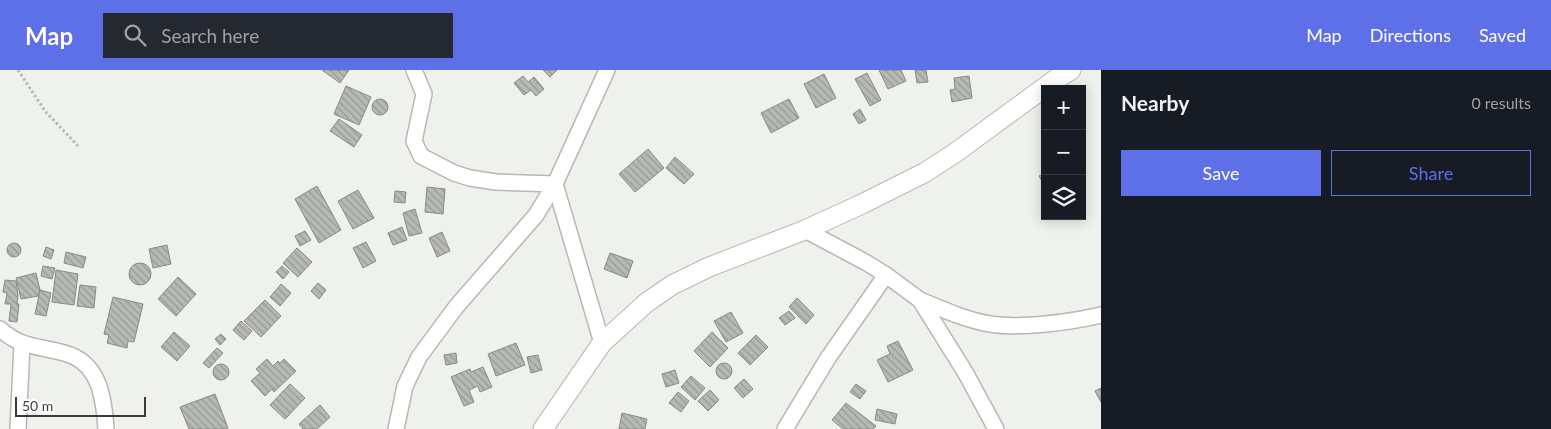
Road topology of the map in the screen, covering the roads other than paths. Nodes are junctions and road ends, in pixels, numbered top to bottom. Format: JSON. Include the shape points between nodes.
{"nodes":[{"id":1,"x":414,"y":70,"type":"edge"},
{"id":2,"x":607,"y":70,"type":"edge"},
{"id":3,"x":1059,"y":73,"type":"edge"},
{"id":4,"x":555,"y":184,"type":"junction"},
{"id":5,"x":805,"y":230,"type":"junction"},
{"id":6,"x":886,"y":275,"type":"junction"},
{"id":7,"x":920,"y":300,"type":"junction"},
{"id":8,"x":1101,"y":315,"type":"edge"},
{"id":9,"x":0,"y":329,"type":"edge"},
{"id":10,"x":602,"y":343,"type":"junction"},
{"id":11,"x":22,"y":344,"type":"junction"},
{"id":12,"x":18,"y":429,"type":"edge"},
{"id":13,"x":106,"y":429,"type":"edge"},
{"id":14,"x":396,"y":429,"type":"edge"},
{"id":15,"x":542,"y":429,"type":"edge"},
{"id":16,"x":785,"y":429,"type":"edge"},
{"id":17,"x":996,"y":429,"type":"edge"}],
"edges":[{"from":1,"to":4,"type":"street","via":[[424,94],[414,141],[421,156],[470,178]]},
{"from":2,"to":4,"type":"street"},
{"from":3,"to":5,"type":"street","via":[[924,173]]},
{"from":4,"to":10,"type":"street"},
{"from":4,"to":14,"type":"street","via":[[536,215],[456,307],[419,357],[405,386]]},
{"from":5,"to":6,"type":"street"},
{"from":5,"to":10,"type":"street","via":[[672,285],[646,303]]},
{"from":6,"to":7,"type":"street"},
{"from":6,"to":16,"type":"street","via":[[828,358]]},
{"from":7,"to":8,"type":"street","via":[[990,324],[1018,326]]},
{"from":7,"to":17,"type":"street","via":[[966,372]]},
{"from":9,"to":11,"type":"street"},
{"from":10,"to":15,"type":"street"},
{"from":11,"to":12,"type":"street"},
{"from":11,"to":13,"type":"street","via":[[65,353],[87,366],[100,386]]}]}
